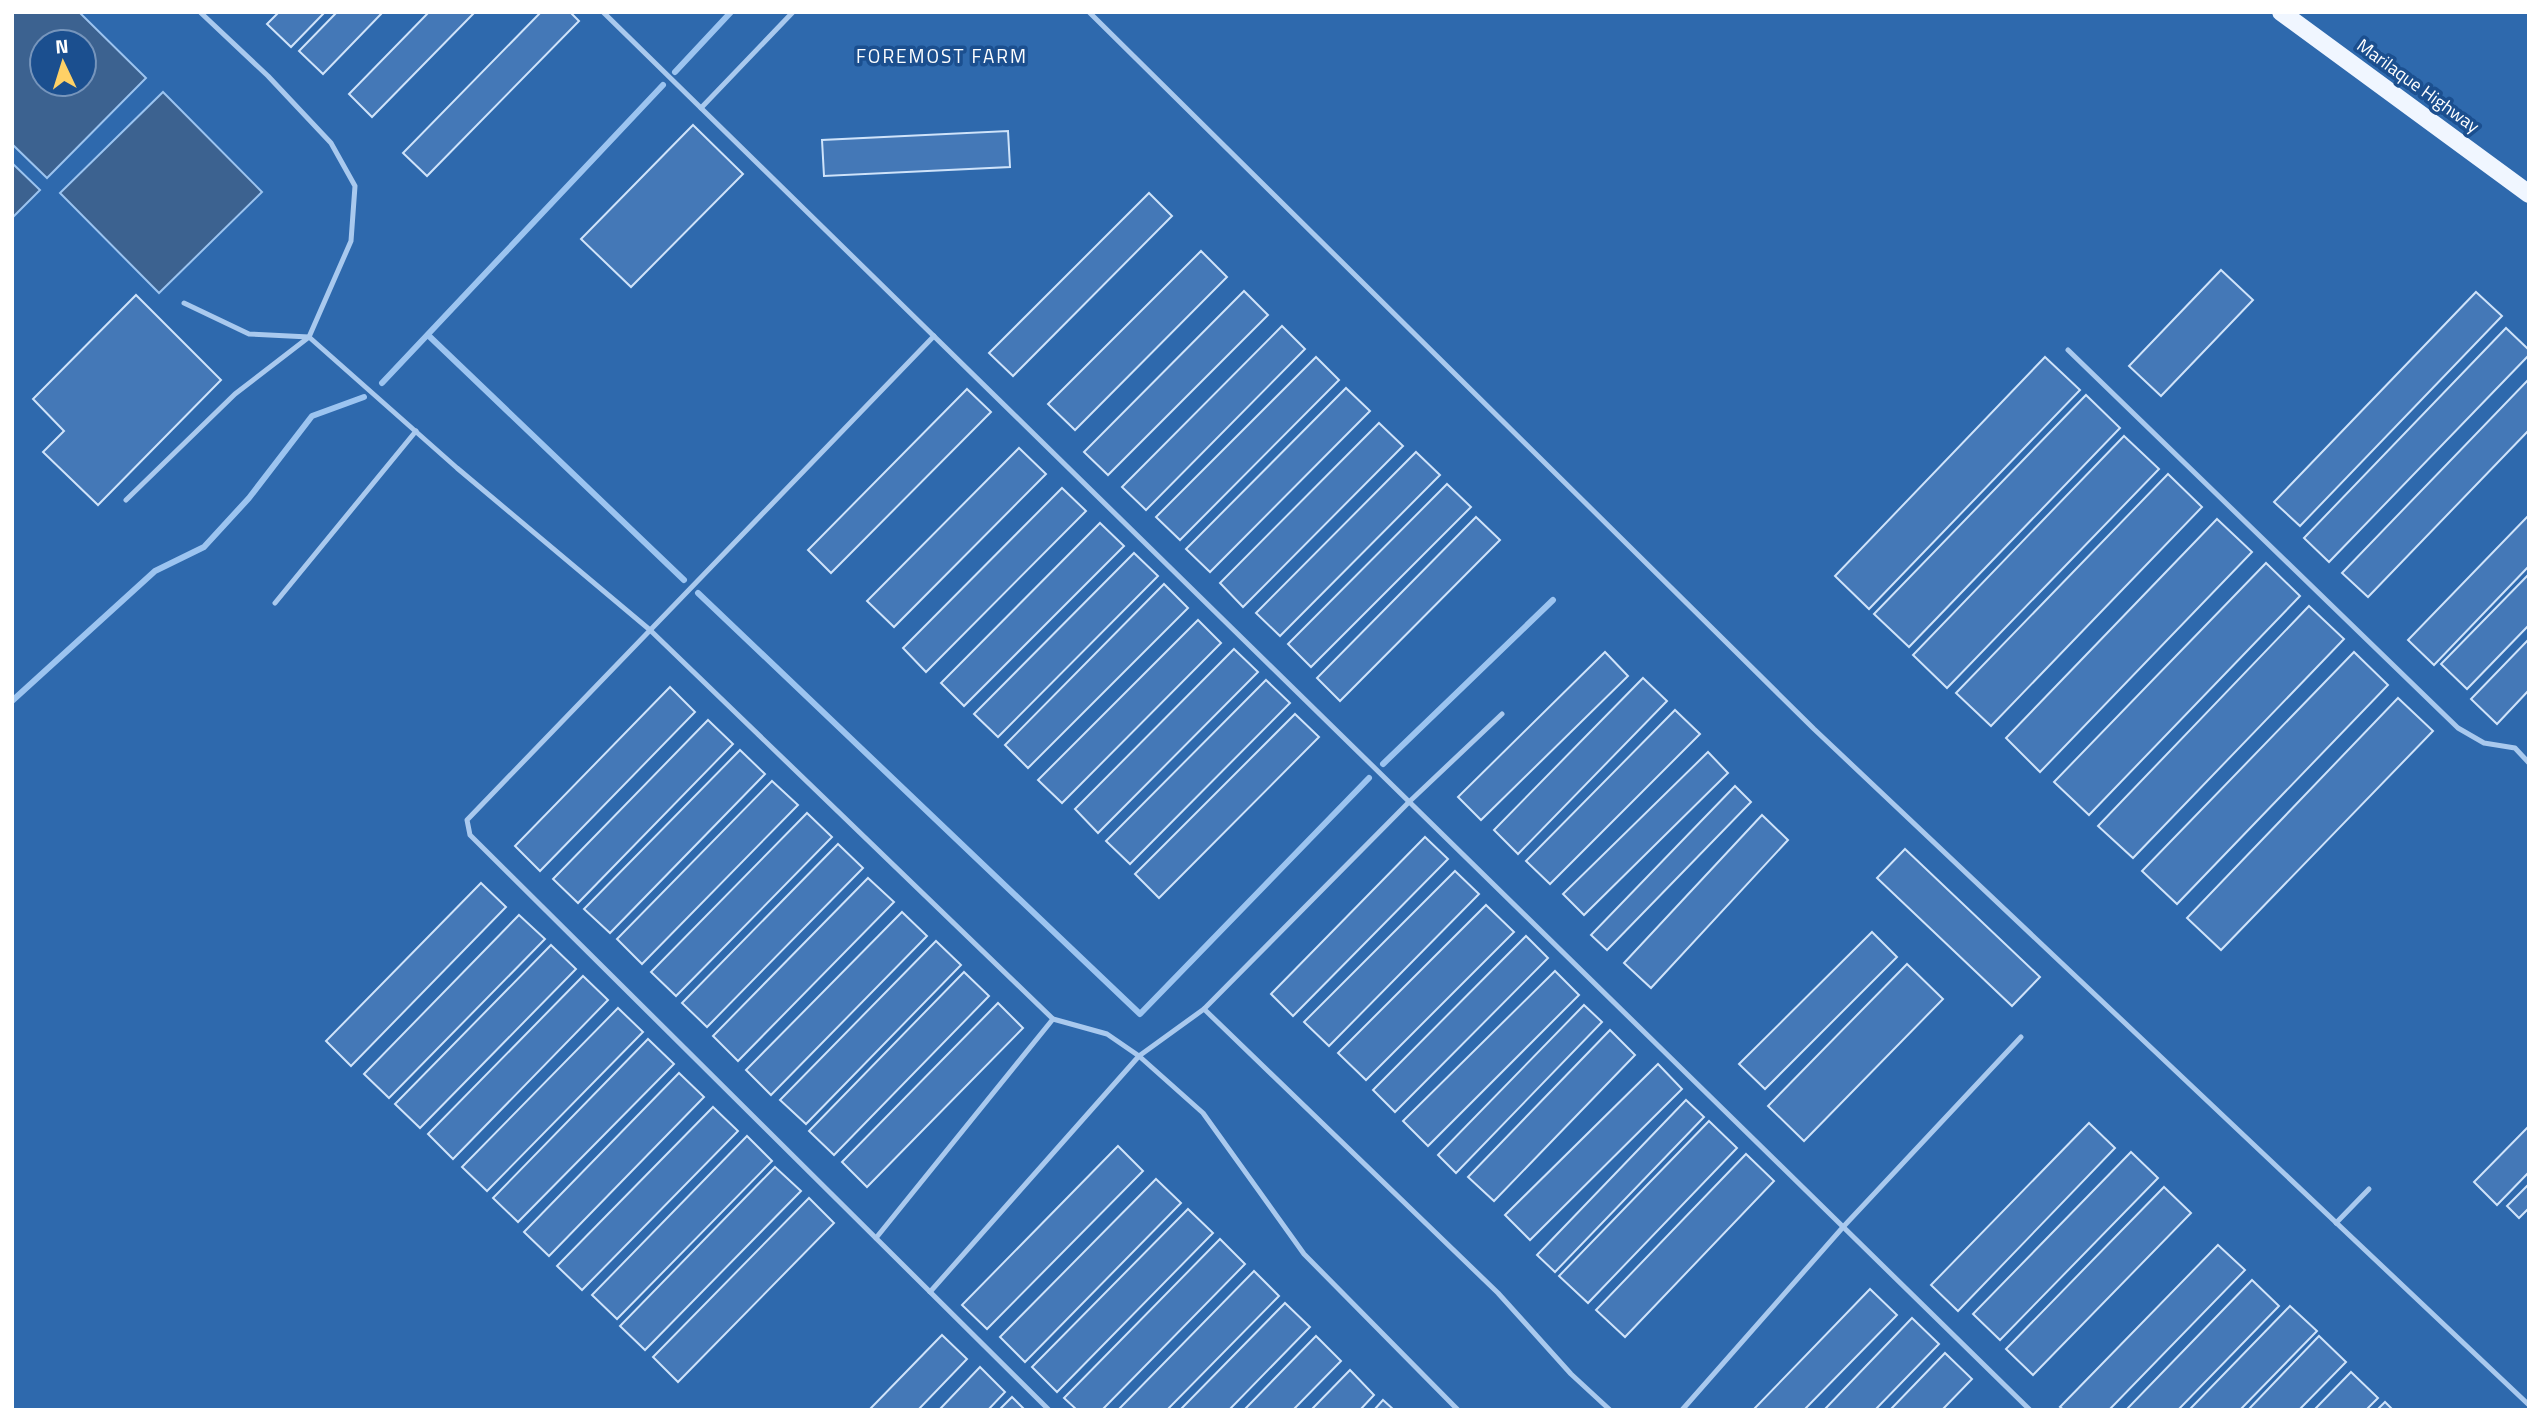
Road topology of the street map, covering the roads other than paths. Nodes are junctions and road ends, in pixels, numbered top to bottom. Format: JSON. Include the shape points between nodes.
{"nodes":[{"id":1,"x":200,"y":12,"type":"edge"},
{"id":2,"x":603,"y":12,"type":"edge"},
{"id":3,"x":793,"y":12,"type":"edge"},
{"id":4,"x":1089,"y":12,"type":"edge"},
{"id":5,"x":2281,"y":12,"type":"edge"},
{"id":6,"x":701,"y":108,"type":"junction"},
{"id":7,"x":2529,"y":194,"type":"edge"},
{"id":8,"x":184,"y":303,"type":"dead end"},
{"id":9,"x":934,"y":335,"type":"junction"},
{"id":10,"x":309,"y":337,"type":"junction"},
{"id":11,"x":2068,"y":350,"type":"dead end"},
{"id":12,"x":416,"y":431,"type":"junction"},
{"id":13,"x":125,"y":500,"type":"dead end"},
{"id":14,"x":275,"y":603,"type":"dead end"},
{"id":15,"x":650,"y":630,"type":"junction"},
{"id":16,"x":1502,"y":714,"type":"dead end"},
{"id":17,"x":2529,"y":763,"type":"edge"},
{"id":18,"x":1409,"y":802,"type":"junction"},
{"id":19,"x":1204,"y":1009,"type":"junction"},
{"id":20,"x":1053,"y":1019,"type":"junction"},
{"id":21,"x":2021,"y":1037,"type":"dead end"},
{"id":22,"x":1139,"y":1056,"type":"junction"},
{"id":23,"x":2369,"y":1189,"type":"dead end"},
{"id":24,"x":2336,"y":1223,"type":"junction"},
{"id":25,"x":1844,"y":1226,"type":"junction"},
{"id":26,"x":876,"y":1238,"type":"junction"},
{"id":27,"x":930,"y":1292,"type":"junction"},
{"id":28,"x":2529,"y":1405,"type":"edge"},
{"id":29,"x":1049,"y":1410,"type":"edge"},
{"id":30,"x":1458,"y":1410,"type":"edge"},
{"id":31,"x":1610,"y":1410,"type":"edge"},
{"id":32,"x":1682,"y":1410,"type":"edge"},
{"id":33,"x":2030,"y":1410,"type":"edge"}],
"edges":[{"from":1,"to":10,"type":"lane","via":[[331,143],[355,186],[351,241]]},
{"from":2,"to":6,"type":"lane"},
{"from":3,"to":6,"type":"lane"},
{"from":4,"to":24,"type":"lane","via":[[1814,729]]},
{"from":5,"to":7,"type":"main road","name":"Marilaque Highway"},
{"from":6,"to":9,"type":"lane"},
{"from":8,"to":10,"type":"lane","via":[[249,334]]},
{"from":9,"to":15,"type":"lane"},
{"from":9,"to":18,"type":"lane"},
{"from":10,"to":12,"type":"lane"},
{"from":10,"to":13,"type":"lane","via":[[235,394]]},
{"from":11,"to":17,"type":"lane","via":[[2458,728],[2484,743],[2515,748]]},
{"from":12,"to":14,"type":"lane"},
{"from":12,"to":15,"type":"lane"},
{"from":15,"to":20,"type":"lane"},
{"from":15,"to":26,"type":"lane","via":[[467,820],[470,835]]},
{"from":16,"to":18,"type":"lane"},
{"from":18,"to":19,"type":"lane"},
{"from":18,"to":25,"type":"lane"},
{"from":19,"to":22,"type":"lane"},
{"from":19,"to":31,"type":"lane","via":[[1498,1293]]},
{"from":20,"to":22,"type":"lane","via":[[1107,1034]]},
{"from":20,"to":26,"type":"lane"},
{"from":21,"to":25,"type":"lane"},
{"from":22,"to":27,"type":"lane"},
{"from":22,"to":30,"type":"lane","via":[[1203,1113],[1304,1254]]},
{"from":23,"to":24,"type":"lane"},
{"from":24,"to":28,"type":"lane"},
{"from":25,"to":32,"type":"lane"},
{"from":25,"to":33,"type":"lane"},
{"from":26,"to":27,"type":"lane"},
{"from":27,"to":29,"type":"lane"}]}
